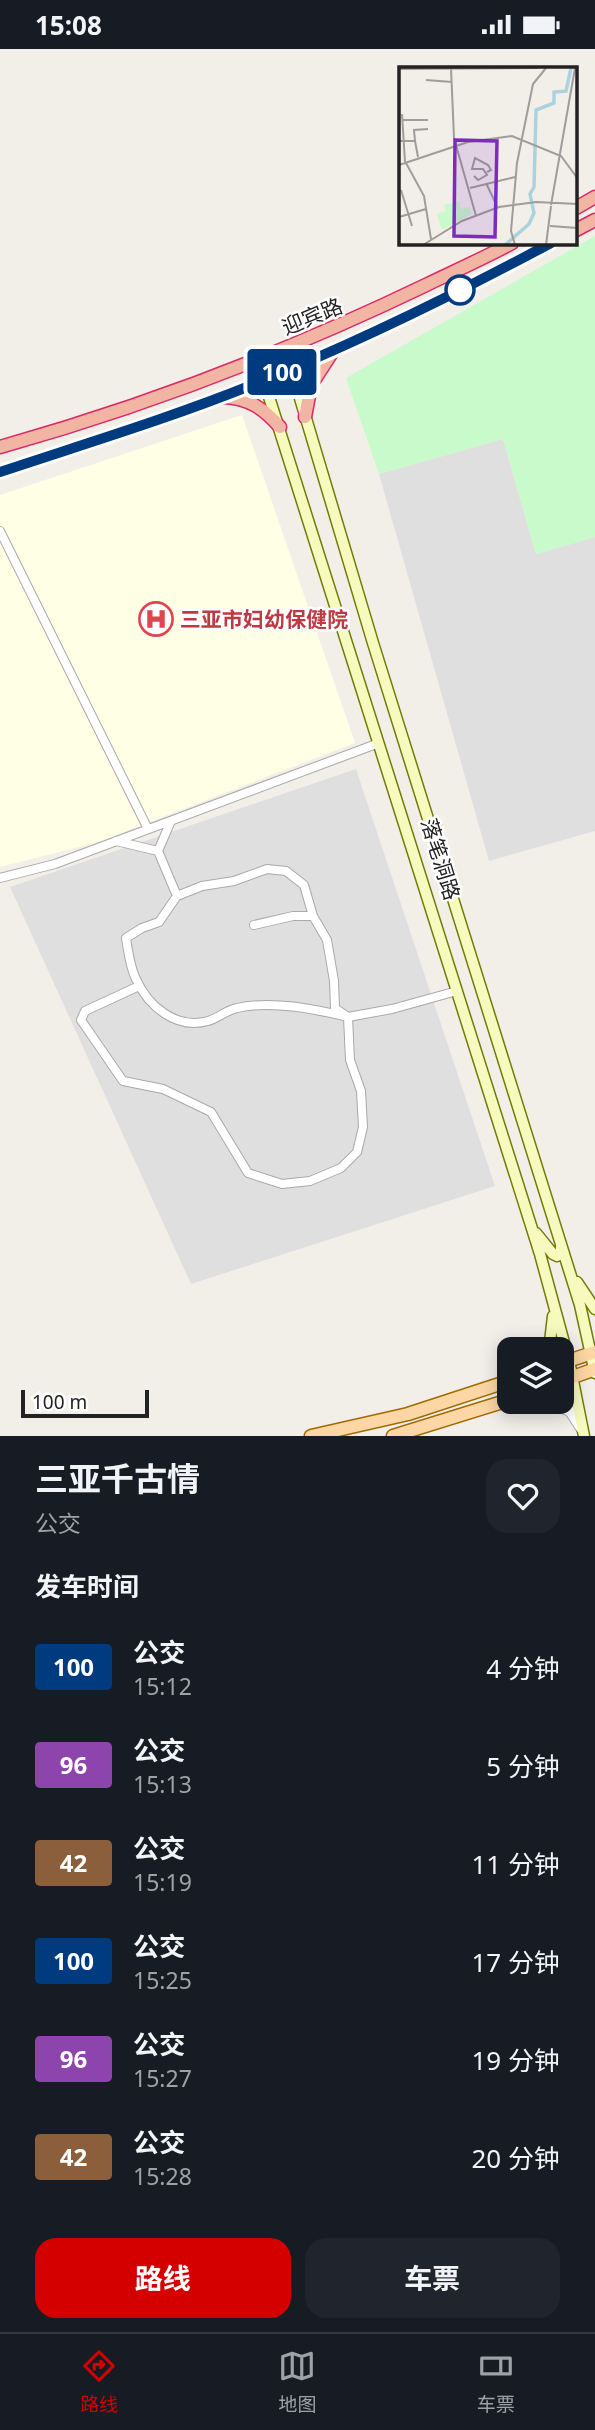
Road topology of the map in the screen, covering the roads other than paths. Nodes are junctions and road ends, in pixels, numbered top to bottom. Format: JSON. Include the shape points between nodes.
{"nodes":[{"id":1,"x":595,"y":197,"type":"edge"},
{"id":2,"x":578,"y":207,"type":"edge"},
{"id":3,"x":595,"y":220,"type":"edge"},
{"id":4,"x":578,"y":229,"type":"edge"},
{"id":5,"x":508,"y":245,"type":"edge"},
{"id":6,"x":547,"y":245,"type":"edge"},
{"id":7,"x":285,"y":348,"type":"junction"},
{"id":8,"x":335,"y":348,"type":"junction"},
{"id":9,"x":257,"y":359,"type":"junction"},
{"id":10,"x":291,"y":368,"type":"junction"},
{"id":11,"x":264,"y":380,"type":"junction"},
{"id":12,"x":220,"y":397,"type":"junction"},
{"id":13,"x":305,"y":417,"type":"junction"},
{"id":14,"x":280,"y":427,"type":"junction"},
{"id":15,"x":0,"y":447,"type":"edge"},
{"id":16,"x":0,"y":472,"type":"edge"},
{"id":17,"x":0,"y":531,"type":"edge"},
{"id":18,"x":379,"y":743,"type":"junction"},
{"id":19,"x":171,"y":821,"type":"junction"},
{"id":20,"x":148,"y":829,"type":"junction"},
{"id":21,"x":117,"y":841,"type":"junction"},
{"id":22,"x":158,"y":851,"type":"junction"},
{"id":23,"x":0,"y":878,"type":"edge"},
{"id":24,"x":177,"y":896,"type":"junction"},
{"id":25,"x":313,"y":916,"type":"junction"},
{"id":26,"x":254,"y":925,"type":"dead end"},
{"id":27,"x":139,"y":986,"type":"junction"},
{"id":28,"x":457,"y":991,"type":"junction"},
{"id":29,"x":348,"y":1017,"type":"junction"},
{"id":30,"x":528,"y":1218,"type":"junction"},
{"id":31,"x":561,"y":1246,"type":"junction"},
{"id":32,"x":569,"y":1271,"type":"junction"},
{"id":33,"x":550,"y":1292,"type":"junction"},
{"id":34,"x":595,"y":1309,"type":"edge"},
{"id":35,"x":551,"y":1337,"type":"edge"},
{"id":36,"x":560,"y":1337,"type":"edge"},
{"id":37,"x":593,"y":1353,"type":"edge"},
{"id":38,"x":574,"y":1359,"type":"edge"},
{"id":39,"x":595,"y":1370,"type":"edge"},
{"id":40,"x":574,"y":1377,"type":"edge"},
{"id":41,"x":497,"y":1385,"type":"edge"},
{"id":42,"x":574,"y":1403,"type":"edge"},
{"id":43,"x":497,"y":1405,"type":"edge"},
{"id":44,"x":572,"y":1414,"type":"edge"},
{"id":45,"x":583,"y":1434,"type":"edge"},
{"id":46,"x":311,"y":1436,"type":"edge"},
{"id":47,"x":393,"y":1436,"type":"edge"}],
"edges":[{"from":1,"to":2,"type":"highway"},
{"from":3,"to":4,"type":"highway"},
{"from":5,"to":7,"type":"highway","name":"迎宾路","via":[[352,321]]},
{"from":6,"to":8,"type":"highway","name":"迎宾路"},
{"from":7,"to":9,"type":"highway","name":"迎宾路"},
{"from":7,"to":10,"type":"main road","name":"落笔洞路"},
{"from":8,"to":10,"type":"highway","name":"迎宾路"},
{"from":8,"to":13,"type":"highway","via":[[311,385]]},
{"from":9,"to":11,"type":"main road","name":"落笔洞路"},
{"from":9,"to":15,"type":"highway","name":"迎宾路","via":[[79,425]]},
{"from":10,"to":11,"type":"highway","name":"迎宾路"},
{"from":10,"to":13,"type":"main road","name":"落笔洞路"},
{"from":11,"to":12,"type":"highway","name":"迎宾路"},
{"from":11,"to":14,"type":"main road","name":"落笔洞路"},
{"from":12,"to":14,"type":"highway","via":[[254,403]]},
{"from":12,"to":16,"type":"highway","name":"迎宾路"},
{"from":13,"to":31,"type":"main road","name":"落笔洞路"},
{"from":14,"to":18,"type":"main road","name":"落笔洞路"},
{"from":17,"to":20,"type":"street"},
{"from":18,"to":19,"type":"street"},
{"from":18,"to":28,"type":"main road","name":"落笔洞路"},
{"from":19,"to":20,"type":"street"},
{"from":19,"to":22,"type":"street"},
{"from":20,"to":21,"type":"street"},
{"from":21,"to":22,"type":"street"},
{"from":21,"to":23,"type":"street"},
{"from":22,"to":24,"type":"street"},
{"from":24,"to":25,"type":"street","via":[[267,869],[286,871],[304,885]]},
{"from":24,"to":27,"type":"street","via":[[159,922],[126,938]]},
{"from":25,"to":26,"type":"street"},
{"from":25,"to":29,"type":"street","via":[[327,940],[335,1008]]},
{"from":27,"to":29,"type":"street","via":[[167,1016],[186,1023],[208,1021],[236,1008],[278,1006]]},
{"from":27,"to":29,"type":"street","via":[[85,1011],[82,1020],[123,1081],[163,1089],[211,1112],[248,1173],[282,1184],[310,1181],[341,1168],[357,1152],[363,1127],[361,1091],[350,1060]]},
{"from":28,"to":29,"type":"street"},
{"from":28,"to":30,"type":"main road","name":"落笔洞路"},
{"from":30,"to":31,"type":"main road","via":[[553,1254],[561,1254]]},
{"from":30,"to":33,"type":"main road","name":"落笔洞路"},
{"from":31,"to":32,"type":"main road","name":"落笔洞路"},
{"from":32,"to":34,"type":"main road"},
{"from":32,"to":37,"type":"main road","name":"落笔洞路"},
{"from":33,"to":35,"type":"main road","via":[[554,1318]]},
{"from":33,"to":36,"type":"main road","name":"落笔洞路"},
{"from":37,"to":38,"type":"main road"},
{"from":37,"to":39,"type":"main road","name":"落笔洞路"},
{"from":39,"to":40,"type":"main road"},
{"from":41,"to":46,"type":"main road","via":[[408,1414]]},
{"from":42,"to":45,"type":"main road","name":"落笔洞路"},
{"from":43,"to":47,"type":"main road"},
{"from":44,"to":45,"type":"street"}]}
